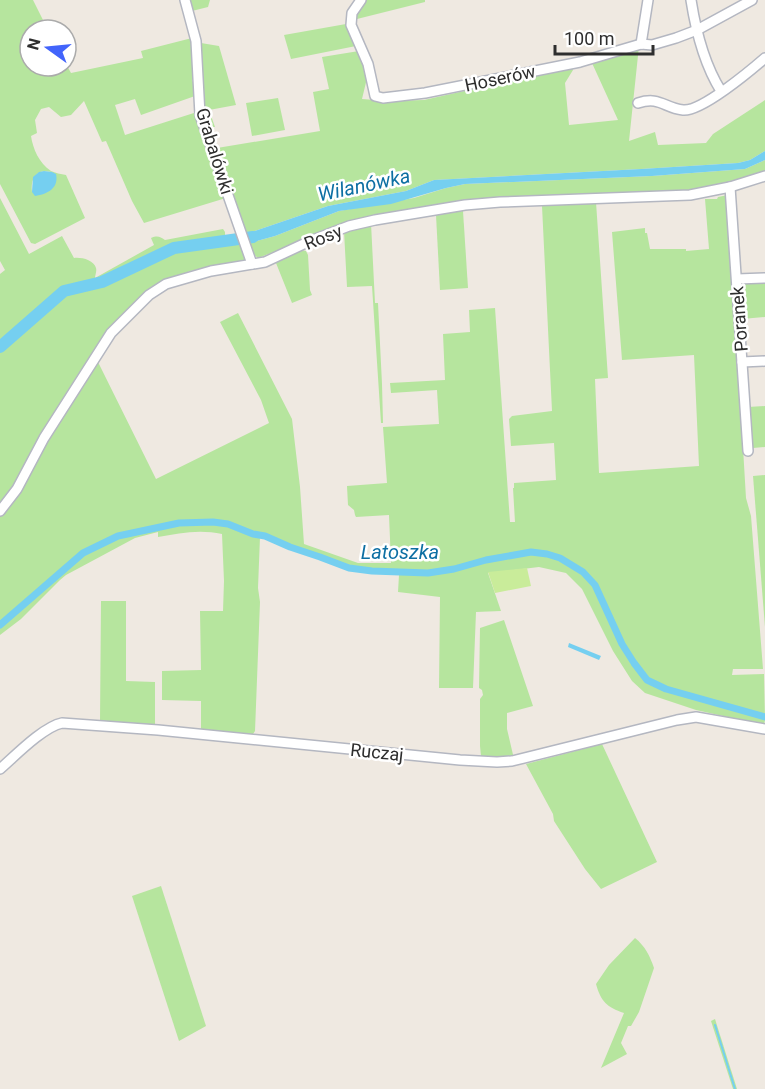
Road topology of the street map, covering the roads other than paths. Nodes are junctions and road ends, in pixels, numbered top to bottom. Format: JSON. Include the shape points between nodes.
{"nodes":[{"id":1,"x":185,"y":0,"type":"edge"},
{"id":2,"x":361,"y":0,"type":"edge"},
{"id":3,"x":648,"y":0,"type":"edge"},
{"id":4,"x":691,"y":0,"type":"edge"},
{"id":5,"x":752,"y":0,"type":"edge"},
{"id":6,"x":697,"y":30,"type":"junction"},
{"id":7,"x":641,"y":44,"type":"junction"},
{"id":8,"x":765,"y":58,"type":"edge"},
{"id":9,"x":721,"y":91,"type":"junction"},
{"id":10,"x":638,"y":104,"type":"dead end"},
{"id":11,"x":765,"y":176,"type":"edge"},
{"id":12,"x":730,"y":187,"type":"junction"},
{"id":13,"x":252,"y":264,"type":"junction"},
{"id":14,"x":765,"y":278,"type":"edge"},
{"id":15,"x":737,"y":279,"type":"junction"},
{"id":16,"x":765,"y":361,"type":"edge"},
{"id":17,"x":742,"y":363,"type":"junction"},
{"id":18,"x":748,"y":452,"type":"dead end"},
{"id":19,"x":0,"y":511,"type":"edge"},
{"id":20,"x":765,"y":729,"type":"edge"},
{"id":21,"x":0,"y":769,"type":"edge"}],
"edges":[{"from":1,"to":13,"type":"street","name":"Grabalówki","via":[[196,41],[200,115]]},
{"from":2,"to":7,"type":"street","name":"Hoserów","via":[[352,13],[351,25],[378,98],[425,93],[580,62]]},
{"from":3,"to":7,"type":"street"},
{"from":4,"to":6,"type":"street"},
{"from":5,"to":6,"type":"street","name":"Hoserów"},
{"from":6,"to":7,"type":"street","name":"Hoserów","via":[[652,45]]},
{"from":6,"to":9,"type":"street","via":[[711,76]]},
{"from":8,"to":9,"type":"street"},
{"from":9,"to":10,"type":"street","via":[[689,110],[657,101]]},
{"from":11,"to":12,"type":"street","name":"Rosy"},
{"from":12,"to":13,"type":"street","name":"Rosy","via":[[690,195],[453,207],[349,226]]},
{"from":12,"to":15,"type":"street","name":"Poranek"},
{"from":13,"to":19,"type":"street","name":"Rosy","via":[[166,284],[132,312],[101,348]]},
{"from":14,"to":15,"type":"street"},
{"from":15,"to":17,"type":"street","name":"Poranek"},
{"from":16,"to":17,"type":"street"},
{"from":17,"to":18,"type":"street","name":"Poranek"},
{"from":20,"to":21,"type":"street","name":"Ruczaj","via":[[696,717],[497,762],[62,723],[42,733]]}]}
